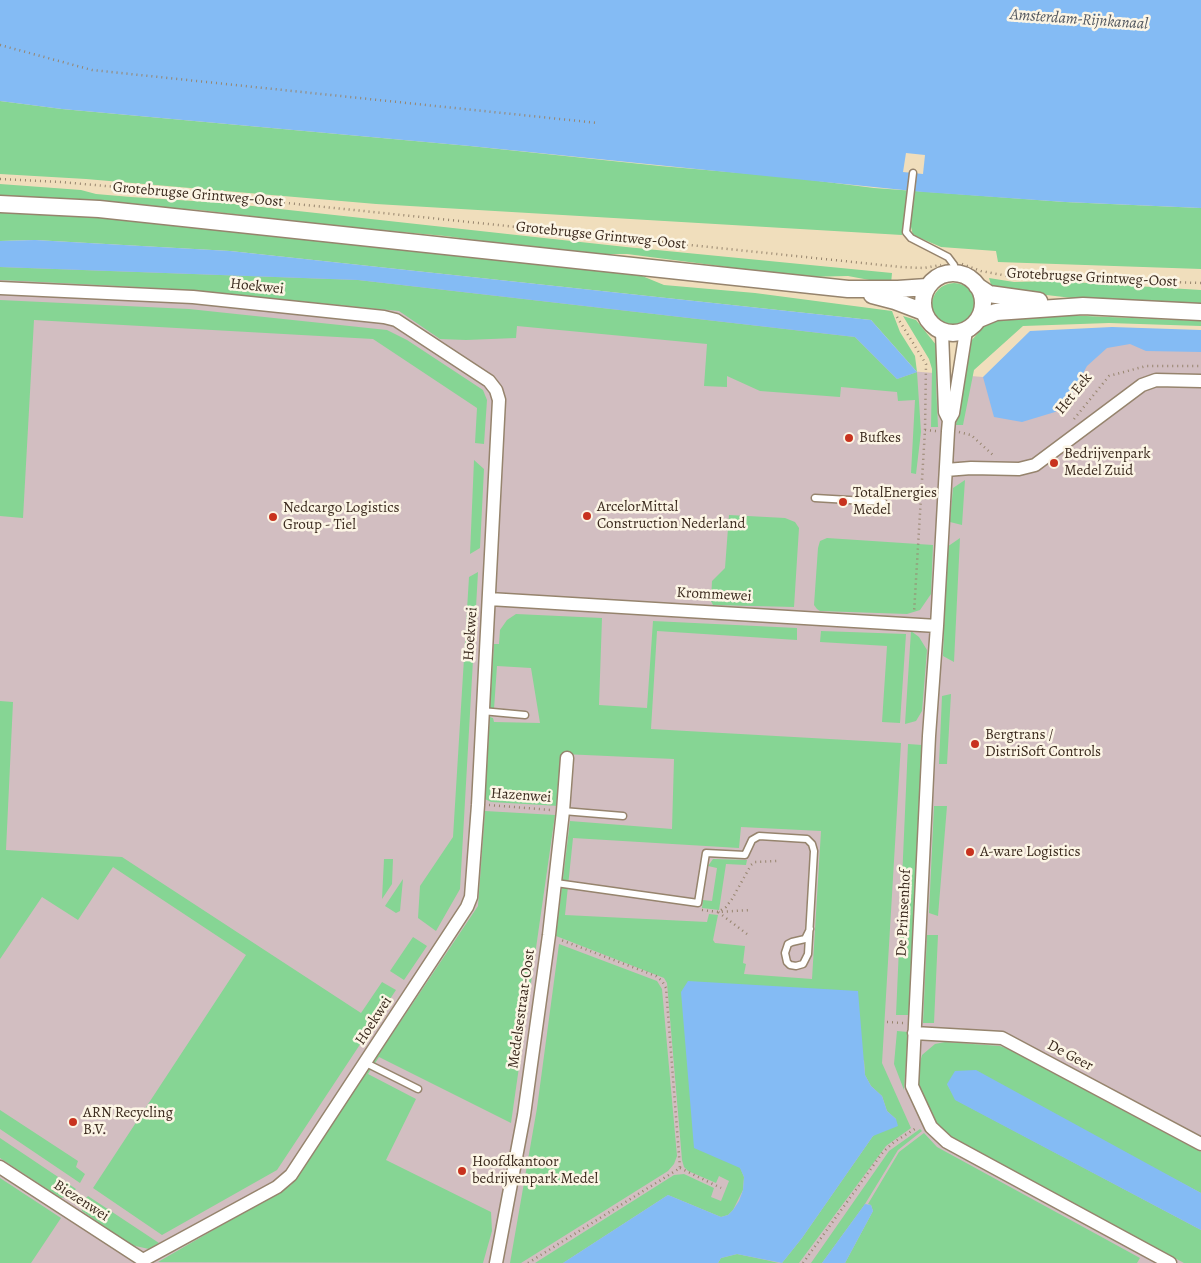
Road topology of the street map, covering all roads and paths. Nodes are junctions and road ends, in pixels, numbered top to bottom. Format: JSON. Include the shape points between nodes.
{"nodes":[{"id":1,"x":0,"y":45,"type":"edge"},
{"id":2,"x":598,"y":123,"type":"dead end"},
{"id":3,"x":913,"y":173,"type":"dead end"},
{"id":4,"x":0,"y":179,"type":"edge"},
{"id":5,"x":0,"y":204,"type":"edge"},
{"id":6,"x":901,"y":267,"type":"junction"},
{"id":7,"x":954,"y":269,"type":"junction"},
{"id":8,"x":1201,"y":283,"type":"edge"},
{"id":9,"x":978,"y":286,"type":"junction"},
{"id":10,"x":927,"y":287,"type":"junction"},
{"id":11,"x":0,"y":288,"type":"edge"},
{"id":12,"x":897,"y":295,"type":"junction"},
{"id":13,"x":1083,"y":306,"type":"junction"},
{"id":14,"x":924,"y":312,"type":"junction"},
{"id":15,"x":1201,"y":312,"type":"edge"},
{"id":16,"x":979,"y":319,"type":"junction"},
{"id":17,"x":966,"y":331,"type":"junction"},
{"id":18,"x":942,"y":332,"type":"junction"},
{"id":19,"x":1201,"y":366,"type":"edge"},
{"id":20,"x":1201,"y":381,"type":"edge"},
{"id":21,"x":1074,"y":420,"type":"dead end"},
{"id":22,"x":948,"y":426,"type":"junction"},
{"id":23,"x":925,"y":430,"type":"junction"},
{"id":24,"x":1000,"y":456,"type":"dead end"},
{"id":25,"x":946,"y":470,"type":"junction"},
{"id":26,"x":815,"y":498,"type":"dead end"},
{"id":27,"x":883,"y":502,"type":"dead end"},
{"id":28,"x":489,"y":599,"type":"junction"},
{"id":29,"x":913,"y":624,"type":"junction"},
{"id":30,"x":937,"y":626,"type":"junction"},
{"id":31,"x":482,"y":711,"type":"junction"},
{"id":32,"x":525,"y":715,"type":"dead end"},
{"id":33,"x":567,"y":758,"type":"dead end"},
{"id":34,"x":478,"y":805,"type":"junction"},
{"id":35,"x":563,"y":811,"type":"junction"},
{"id":36,"x":622,"y":816,"type":"dead end"},
{"id":37,"x":777,"y":861,"type":"dead end"},
{"id":38,"x":556,"y":883,"type":"junction"},
{"id":39,"x":810,"y":929,"type":"junction"},
{"id":40,"x":747,"y":934,"type":"dead end"},
{"id":41,"x":557,"y":938,"type":"dead end"},
{"id":42,"x":887,"y":1022,"type":"dead end"},
{"id":43,"x":915,"y":1028,"type":"junction"},
{"id":44,"x":366,"y":1063,"type":"junction"},
{"id":45,"x":418,"y":1089,"type":"dead end"},
{"id":46,"x":928,"y":1122,"type":"junction"},
{"id":47,"x":1201,"y":1144,"type":"edge"},
{"id":48,"x":0,"y":1166,"type":"edge"},
{"id":49,"x":680,"y":1168,"type":"junction"},
{"id":50,"x":721,"y":1188,"type":"dead end"},
{"id":51,"x":143,"y":1262,"type":"edge"},
{"id":52,"x":496,"y":1263,"type":"edge"},
{"id":53,"x":528,"y":1263,"type":"edge"},
{"id":54,"x":803,"y":1263,"type":"edge"},
{"id":55,"x":1170,"y":1263,"type":"edge"}],
"edges":[{"from":1,"to":2,"type":"path","via":[[92,70]]},
{"from":3,"to":7,"type":"lane","via":[[906,232],[911,238],[943,253]]},
{"from":4,"to":6,"type":"path","name":"Grotebrugse Grintweg-Oost","via":[[229,197]]},
{"from":5,"to":12,"type":"street","name":"Grotebrugse Grintweg-Oost","via":[[99,210]]},
{"from":6,"to":7,"type":"path","name":"Grotebrugse Grintweg-Oost","via":[[937,265]]},
{"from":6,"to":12,"type":"path"},
{"from":7,"to":8,"type":"path","name":"Grotebrugse Grintweg-Oost","via":[[965,264],[981,271],[1013,277]]},
{"from":7,"to":9,"type":"street"},
{"from":7,"to":10,"type":"street"},
{"from":9,"to":13,"type":"street","name":"Grotebrugse Grintweg-Oost","via":[[997,296]]},
{"from":9,"to":16,"type":"street","via":[[983,302]]},
{"from":10,"to":12,"type":"street","name":"Grotebrugse Grintweg-Oost"},
{"from":10,"to":14,"type":"street","via":[[923,295]]},
{"from":11,"to":28,"type":"street","name":"Hoekwei","via":[[193,297],[396,320],[489,381],[496,390],[499,400]]},
{"from":12,"to":14,"type":"street","name":"Grotebrugse Grintweg-Oost"},
{"from":12,"to":23,"type":"path","via":[[895,315],[926,364]]},
{"from":13,"to":15,"type":"street","name":"Grotebrugse Grintweg-Oost"},
{"from":13,"to":16,"type":"street","name":"Grotebrugse Grintweg-Oost","via":[[996,312]]},
{"from":14,"to":18,"type":"street","via":[[927,320]]},
{"from":16,"to":17,"type":"street"},
{"from":17,"to":18,"type":"street"},
{"from":17,"to":22,"type":"street","name":"De Prinsenhof"},
{"from":18,"to":22,"type":"street","name":"De Prinsenhof","via":[[944,412]]},
{"from":19,"to":21,"type":"path","name":"Het Eek","via":[[1146,366],[1109,376]]},
{"from":20,"to":25,"type":"street","name":"Het Eek","via":[[1156,380],[1142,385],[1035,465],[1019,469]]},
{"from":22,"to":23,"type":"path"},
{"from":22,"to":24,"type":"path","via":[[971,435],[993,455]]},
{"from":22,"to":25,"type":"street","name":"De Prinsenhof"},
{"from":23,"to":29,"type":"path"},
{"from":25,"to":30,"type":"street","name":"De Prinsenhof"},
{"from":26,"to":27,"type":"lane"},
{"from":28,"to":29,"type":"street","name":"Krommewei"},
{"from":28,"to":31,"type":"street","name":"Hoekwei"},
{"from":29,"to":30,"type":"street","name":"Krommewei"},
{"from":30,"to":43,"type":"street","name":"De Prinsenhof"},
{"from":31,"to":32,"type":"lane"},
{"from":31,"to":34,"type":"street","name":"Hoekwei"},
{"from":33,"to":35,"type":"street","name":"Medelsestraat-Oost"},
{"from":34,"to":35,"type":"path","name":"Hazenwei"},
{"from":34,"to":44,"type":"street","name":"Hoekwei","via":[[471,898]]},
{"from":35,"to":36,"type":"lane"},
{"from":35,"to":38,"type":"street","name":"Medelsestraat-Oost"},
{"from":37,"to":40,"type":"path","via":[[755,862],[732,899],[718,912]]},
{"from":38,"to":39,"type":"lane","via":[[698,903],[706,853],[745,855],[752,840],[759,836],[807,839],[814,851]]},
{"from":38,"to":52,"type":"street","name":"Medelsestraat-Oost","via":[[524,1115]]},
{"from":39,"to":39,"type":"lane","via":[[807,959],[803,964],[792,966],[786,962],[786,948],[792,942],[804,939]]},
{"from":41,"to":49,"type":"path","via":[[656,976],[666,988]]},
{"from":42,"to":43,"type":"path"},
{"from":43,"to":46,"type":"street","name":"De Prinsenhof","via":[[912,1086]]},
{"from":43,"to":47,"type":"street","name":"De Geer","via":[[1002,1038]]},
{"from":44,"to":45,"type":"lane"},
{"from":44,"to":51,"type":"street","name":"Hoekwei","via":[[291,1175],[277,1187]]},
{"from":46,"to":54,"type":"path","via":[[883,1152]]},
{"from":46,"to":55,"type":"street","name":"De Prinsenhof","via":[[953,1147]]},
{"from":48,"to":51,"type":"street","name":"Biezenwei"},
{"from":49,"to":50,"type":"path"},
{"from":49,"to":53,"type":"path"}]}
